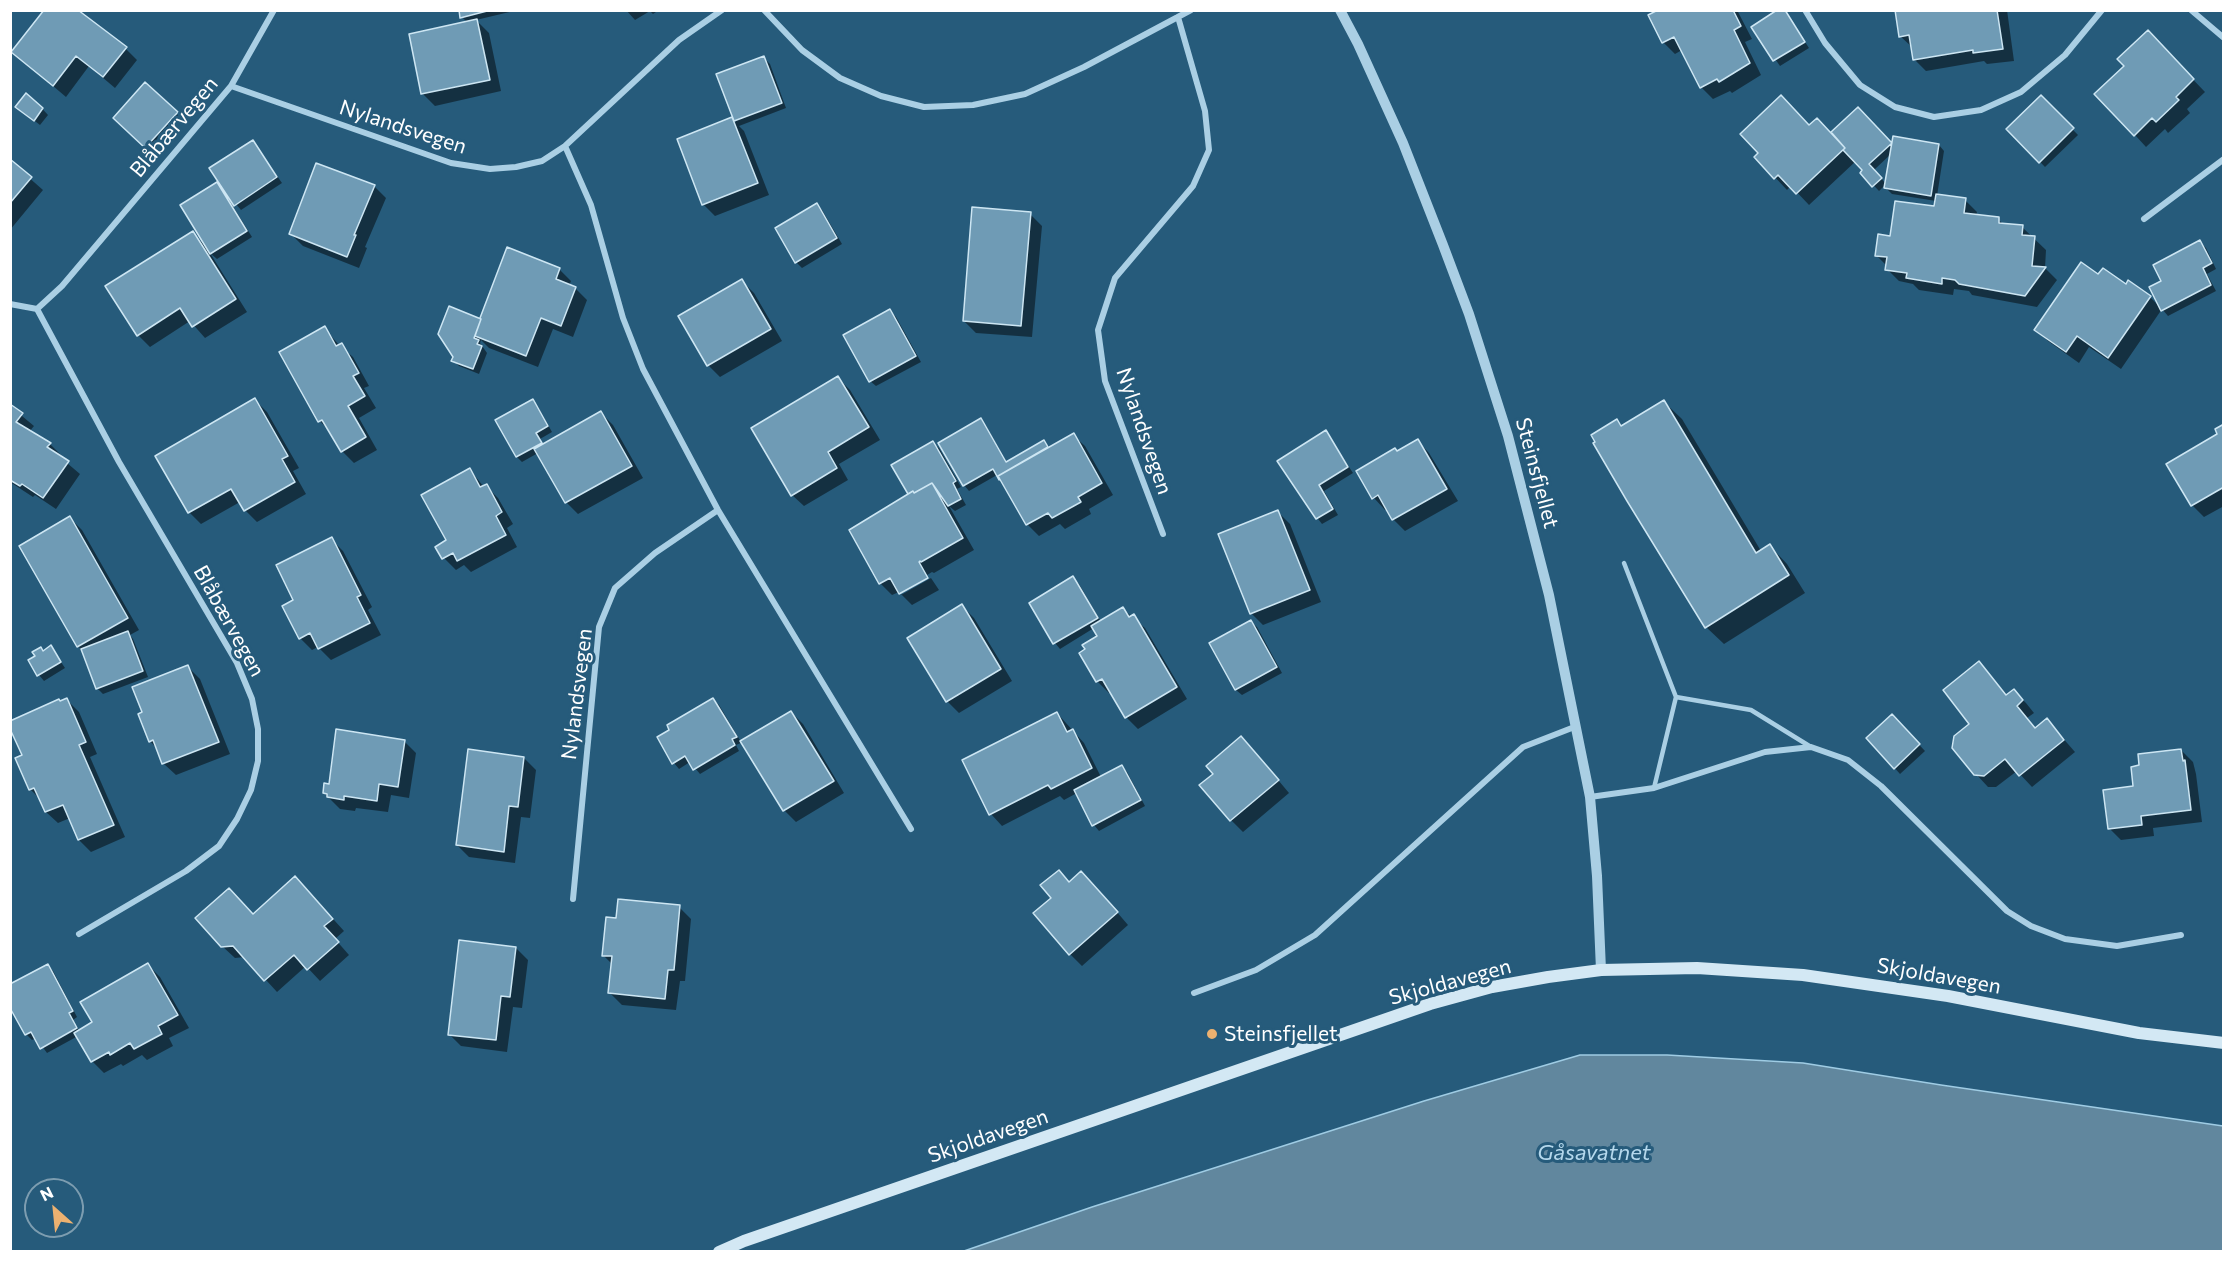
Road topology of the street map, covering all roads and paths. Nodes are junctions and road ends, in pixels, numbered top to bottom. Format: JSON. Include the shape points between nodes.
{"nodes":[{"id":1,"x":274,"y":10,"type":"edge"},
{"id":2,"x":722,"y":10,"type":"edge"},
{"id":3,"x":764,"y":10,"type":"edge"},
{"id":4,"x":1191,"y":10,"type":"edge"},
{"id":5,"x":1340,"y":10,"type":"edge"},
{"id":6,"x":1805,"y":10,"type":"edge"},
{"id":7,"x":2102,"y":10,"type":"edge"},
{"id":8,"x":2191,"y":10,"type":"edge"},
{"id":9,"x":1178,"y":17,"type":"junction"},
{"id":10,"x":2223,"y":38,"type":"edge"},
{"id":11,"x":231,"y":86,"type":"junction"},
{"id":12,"x":565,"y":146,"type":"junction"},
{"id":13,"x":2223,"y":159,"type":"edge"},
{"id":14,"x":2144,"y":219,"type":"dead end"},
{"id":15,"x":10,"y":304,"type":"edge"},
{"id":16,"x":37,"y":309,"type":"junction"},
{"id":17,"x":718,"y":510,"type":"junction"},
{"id":18,"x":1163,"y":534,"type":"dead end"},
{"id":19,"x":1624,"y":563,"type":"dead end"},
{"id":20,"x":1676,"y":697,"type":"junction"},
{"id":21,"x":1577,"y":726,"type":"junction"},
{"id":22,"x":1811,"y":747,"type":"junction"},
{"id":23,"x":1654,"y":788,"type":"junction"},
{"id":24,"x":1590,"y":797,"type":"junction"},
{"id":25,"x":911,"y":829,"type":"dead end"},
{"id":26,"x":573,"y":898,"type":"dead end"},
{"id":27,"x":79,"y":934,"type":"dead end"},
{"id":28,"x":2181,"y":935,"type":"dead end"},
{"id":29,"x":1601,"y":970,"type":"junction"},
{"id":30,"x":1194,"y":993,"type":"dead end"},
{"id":31,"x":2223,"y":1043,"type":"edge"},
{"id":32,"x":719,"y":1251,"type":"edge"}],
"edges":[{"from":1,"to":11,"type":"street","name":"Blåbærvegen"},
{"from":2,"to":12,"type":"street","name":"Nylandsvegen","via":[[680,40]]},
{"from":3,"to":9,"type":"street","via":[[802,50],[840,78],[881,96],[924,106],[973,105],[1025,94],[1084,68]]},
{"from":4,"to":9,"type":"street"},
{"from":5,"to":21,"type":"street","name":"Steinsfjellet","via":[[1402,143],[1469,314],[1511,447]]},
{"from":6,"to":7,"type":"street","via":[[1825,43],[1860,86],[1895,106],[1934,117],[1981,110],[2021,92],[2065,55]]},
{"from":8,"to":10,"type":"street"},
{"from":9,"to":18,"type":"street","name":"Nylandsvegen","via":[[1205,111],[1209,150],[1193,186],[1114,278],[1098,330],[1105,381]]},
{"from":11,"to":12,"type":"street","name":"Nylandsvegen","via":[[451,163],[490,169],[516,167],[542,161]]},
{"from":11,"to":16,"type":"street","name":"Blåbærvegen","via":[[62,286]]},
{"from":12,"to":17,"type":"street","via":[[591,205],[622,318],[643,369]]},
{"from":13,"to":14,"type":"street"},
{"from":15,"to":16,"type":"street"},
{"from":16,"to":27,"type":"street","name":"Blåbærvegen","via":[[119,462],[237,663],[252,699],[258,729],[258,760],[250,790],[219,846],[186,871]]},
{"from":17,"to":25,"type":"street"},
{"from":17,"to":26,"type":"street","name":"Nylandsvegen","via":[[615,588],[599,627]]},
{"from":19,"to":20,"type":"lane"},
{"from":20,"to":22,"type":"lane","via":[[1751,710]]},
{"from":20,"to":23,"type":"lane"},
{"from":21,"to":24,"type":"street","name":"Steinsfjellet"},
{"from":21,"to":30,"type":"street","via":[[1523,747],[1315,935],[1256,970]]},
{"from":22,"to":23,"type":"street","via":[[1765,752]]},
{"from":22,"to":28,"type":"street","via":[[1848,760],[1881,786],[2007,911],[2031,926],[2065,939],[2117,946]]},
{"from":23,"to":24,"type":"street"},
{"from":24,"to":29,"type":"street","name":"Steinsfjellet"},
{"from":29,"to":31,"type":"main road","name":"Skjoldavegen","via":[[1697,968],[1803,975],[1948,996],[2139,1033]]},
{"from":29,"to":32,"type":"main road","name":"Skjoldavegen","via":[[1492,987],[1430,1004]]}]}
